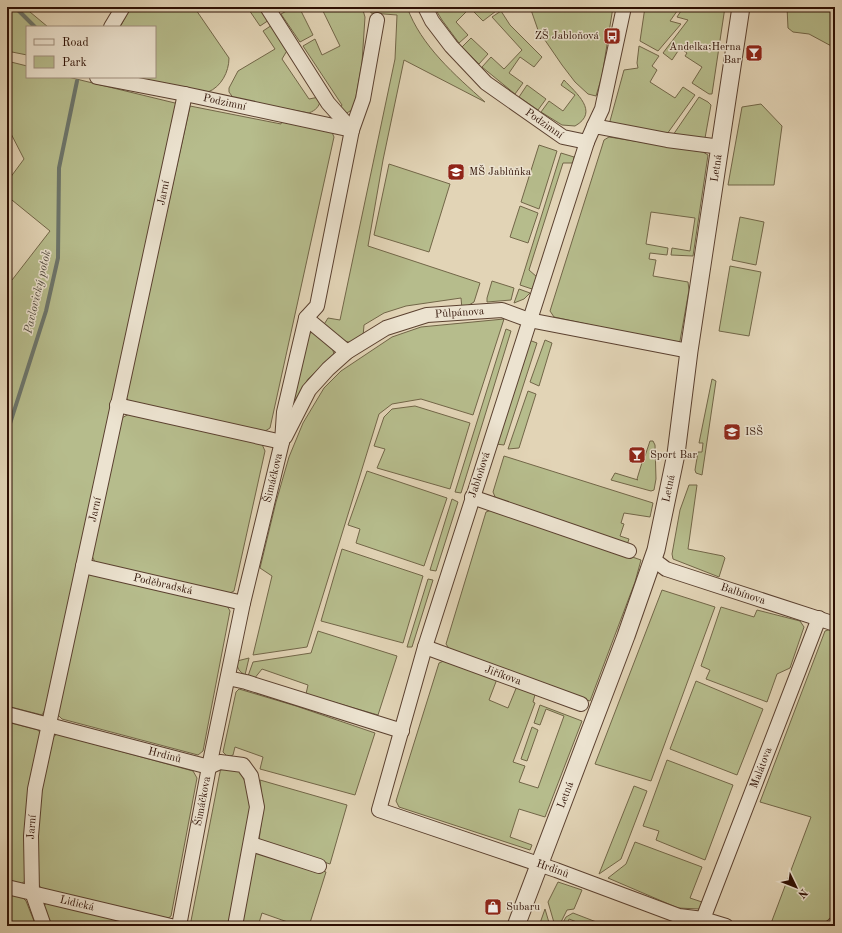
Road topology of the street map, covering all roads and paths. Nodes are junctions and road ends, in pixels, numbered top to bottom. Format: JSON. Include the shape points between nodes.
{"nodes":[{"id":1,"x":123,"y":7,"type":"edge"},
{"id":2,"x":267,"y":7,"type":"edge"},
{"id":3,"x":425,"y":7,"type":"edge"},
{"id":4,"x":624,"y":7,"type":"edge"},
{"id":5,"x":741,"y":7,"type":"edge"},
{"id":6,"x":377,"y":20,"type":"dead end"},
{"id":7,"x":113,"y":26,"type":"edge"},
{"id":8,"x":102,"y":78,"type":"edge"},
{"id":9,"x":185,"y":94,"type":"junction"},
{"id":10,"x":594,"y":126,"type":"junction"},
{"id":11,"x":352,"y":130,"type":"junction"},
{"id":12,"x":587,"y":142,"type":"junction"},
{"id":13,"x":721,"y":147,"type":"junction"},
{"id":14,"x":306,"y":318,"type":"junction"},
{"id":15,"x":530,"y":320,"type":"junction"},
{"id":16,"x":689,"y":351,"type":"junction"},
{"id":17,"x":347,"y":352,"type":"junction"},
{"id":18,"x":117,"y":405,"type":"junction"},
{"id":19,"x":282,"y":442,"type":"junction"},
{"id":20,"x":472,"y":497,"type":"junction"},
{"id":21,"x":629,"y":551,"type":"dead end"},
{"id":22,"x":654,"y":560,"type":"junction"},
{"id":23,"x":83,"y":566,"type":"junction"},
{"id":24,"x":243,"y":603,"type":"junction"},
{"id":25,"x":819,"y":618,"type":"junction"},
{"id":26,"x":835,"y":624,"type":"edge"},
{"id":27,"x":425,"y":647,"type":"junction"},
{"id":28,"x":228,"y":678,"type":"junction"},
{"id":29,"x":582,"y":704,"type":"dead end"},
{"id":30,"x":7,"y":714,"type":"edge"},
{"id":31,"x":48,"y":724,"type":"junction"},
{"id":32,"x":402,"y":731,"type":"junction"},
{"id":33,"x":209,"y":767,"type":"junction"},
{"id":34,"x":379,"y":810,"type":"joint"},
{"id":35,"x":251,"y":844,"type":"junction"},
{"id":36,"x":539,"y":864,"type":"junction"},
{"id":37,"x":319,"y":866,"type":"dead end"},
{"id":38,"x":7,"y":886,"type":"edge"},
{"id":39,"x":32,"y":892,"type":"junction"},
{"id":40,"x":703,"y":919,"type":"junction"},
{"id":41,"x":44,"y":926,"type":"edge"},
{"id":42,"x":171,"y":926,"type":"edge"},
{"id":43,"x":179,"y":926,"type":"edge"},
{"id":44,"x":235,"y":926,"type":"edge"},
{"id":45,"x":516,"y":926,"type":"edge"},
{"id":46,"x":726,"y":926,"type":"edge"}],
"edges":[{"from":1,"to":7,"type":"street"},
{"from":2,"to":11,"type":"street","via":[[328,103]]},
{"from":3,"to":12,"type":"street","name":"Podzimní","via":[[432,22],[450,46],[486,83],[563,137]]},
{"from":4,"to":10,"type":"street","via":[[602,109]]},
{"from":5,"to":13,"type":"street","name":"Letná"},
{"from":6,"to":11,"type":"street","name":"Šimáčkova","via":[[362,99]]},
{"from":8,"to":9,"type":"street","name":"Podzimní"},
{"from":9,"to":11,"type":"street","name":"Podzimní"},
{"from":9,"to":18,"type":"street","name":"Jarní"},
{"from":10,"to":12,"type":"street"},
{"from":10,"to":13,"type":"street"},
{"from":11,"to":14,"type":"street","name":"Šimáčkova","via":[[317,306]]},
{"from":12,"to":15,"type":"street","name":"Jabloňová"},
{"from":13,"to":16,"type":"street","name":"Letná"},
{"from":14,"to":17,"type":"street"},
{"from":14,"to":19,"type":"street","name":"Šimáčkova","via":[[284,412]]},
{"from":15,"to":16,"type":"street","name":"Půlpánova"},
{"from":15,"to":17,"type":"street","name":"Půlpánova","via":[[502,310],[427,314],[386,328]]},
{"from":15,"to":20,"type":"street","name":"Jabloňová"},
{"from":16,"to":22,"type":"street","name":"Letná","via":[[676,454]]},
{"from":17,"to":19,"type":"street","name":"Půlpánova","via":[[309,390]]},
{"from":18,"to":19,"type":"street","name":"Šimáčkova"},
{"from":18,"to":23,"type":"street","name":"Jarní"},
{"from":19,"to":24,"type":"street","name":"Šimáčkova"},
{"from":20,"to":21,"type":"street"},
{"from":20,"to":27,"type":"street","name":"Jabloňová"},
{"from":22,"to":25,"type":"street","name":"Balbínova","via":[[666,569]]},
{"from":22,"to":36,"type":"street","name":"Letná"},
{"from":23,"to":24,"type":"street","name":"Poděbradská"},
{"from":23,"to":31,"type":"street","name":"Jarní"},
{"from":24,"to":28,"type":"street","name":"Šimáčkova"},
{"from":25,"to":26,"type":"street","name":"Balbínova"},
{"from":25,"to":40,"type":"street","name":"Malátova"},
{"from":27,"to":29,"type":"street","name":"Jiříkova"},
{"from":27,"to":32,"type":"street","name":"Jabloňová"},
{"from":28,"to":32,"type":"street"},
{"from":28,"to":33,"type":"street","name":"Šimáčkova"},
{"from":30,"to":31,"type":"street","name":"Hrdinů"},
{"from":31,"to":33,"type":"street","name":"Hrdinů"},
{"from":31,"to":39,"type":"street","name":"Jarní","via":[[35,790],[31,836]]},
{"from":32,"to":34,"type":"street","name":"Jabloňová"},
{"from":33,"to":35,"type":"street","name":"Hrdinů","via":[[220,762],[243,765],[251,776],[257,807]]},
{"from":33,"to":43,"type":"street","name":"Šimáčkova"},
{"from":34,"to":36,"type":"street","name":"Hrdinů"},
{"from":35,"to":37,"type":"street"},
{"from":35,"to":44,"type":"street","name":"Hrdinů"},
{"from":36,"to":40,"type":"street","name":"Hrdinů","via":[[679,916]]},
{"from":36,"to":45,"type":"street","name":"Letná"},
{"from":38,"to":39,"type":"street","name":"Lidická"},
{"from":39,"to":41,"type":"street","name":"Jarní"},
{"from":39,"to":42,"type":"street","name":"Lidická"},
{"from":40,"to":46,"type":"street","name":"Hrdinů"}]}
